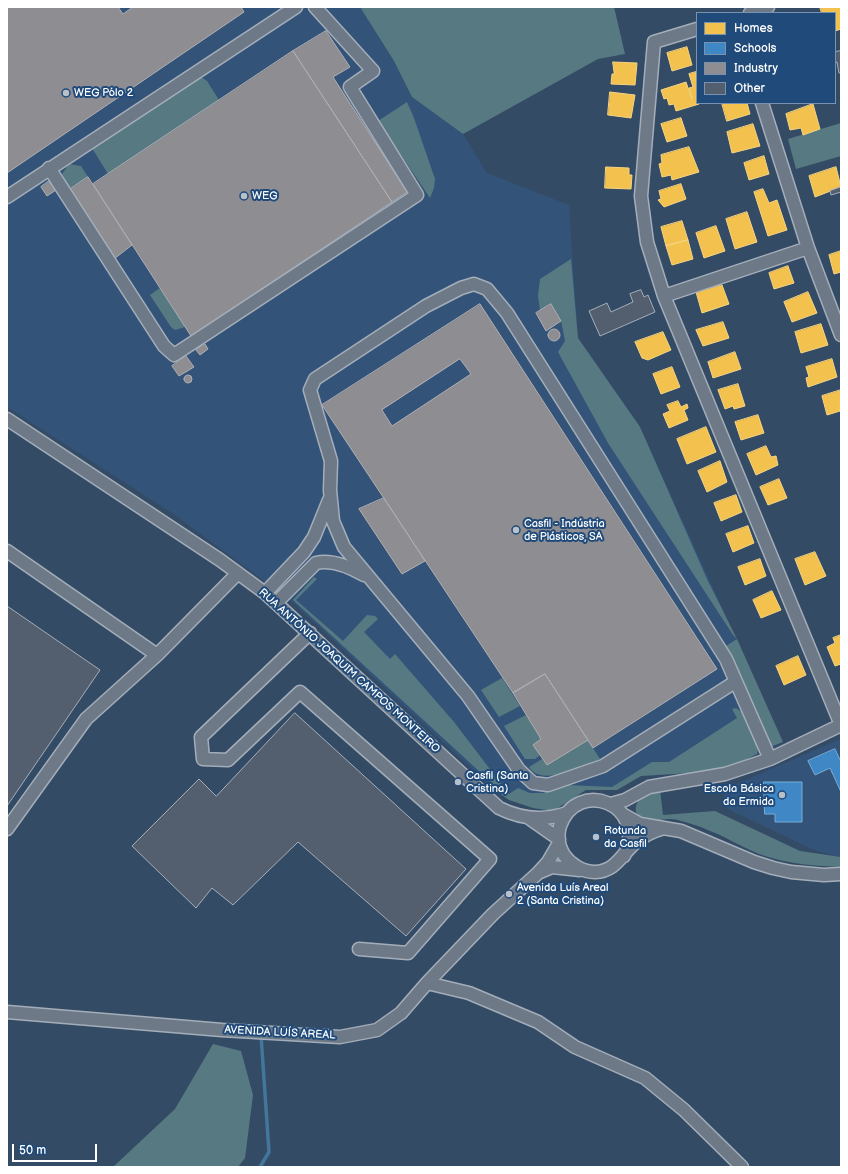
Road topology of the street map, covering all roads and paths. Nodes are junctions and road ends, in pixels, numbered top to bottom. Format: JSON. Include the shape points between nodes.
{"nodes":[{"id":1,"x":296,"y":7,"type":"edge"},
{"id":2,"x":315,"y":7,"type":"edge"},
{"id":3,"x":768,"y":7,"type":"edge"},
{"id":4,"x":753,"y":12,"type":"edge"},
{"id":5,"x":696,"y":29,"type":"edge"},
{"id":6,"x":762,"y":104,"type":"edge"},
{"id":7,"x":49,"y":168,"type":"junction"},
{"id":8,"x":7,"y":197,"type":"edge"},
{"id":9,"x":808,"y":248,"type":"junction"},
{"id":10,"x":664,"y":296,"type":"junction"},
{"id":11,"x":841,"y":336,"type":"edge"},
{"id":12,"x":7,"y":419,"type":"edge"},
{"id":13,"x":330,"y":496,"type":"junction"},
{"id":14,"x":7,"y":551,"type":"edge"},
{"id":15,"x":238,"y":573,"type":"junction"},
{"id":16,"x":369,"y":579,"type":"junction"},
{"id":17,"x":265,"y":593,"type":"junction"},
{"id":18,"x":277,"y":602,"type":"junction"},
{"id":19,"x":310,"y":633,"type":"junction"},
{"id":20,"x":157,"y":655,"type":"junction"},
{"id":21,"x":736,"y":682,"type":"junction"},
{"id":22,"x":841,"y":725,"type":"edge"},
{"id":23,"x":770,"y":760,"type":"junction"},
{"id":24,"x":611,"y":804,"type":"junction"},
{"id":25,"x":567,"y":812,"type":"junction"},
{"id":26,"x":624,"y":815,"type":"junction"},
{"id":27,"x":528,"y":817,"type":"junction"},
{"id":28,"x":664,"y":828,"type":"junction"},
{"id":29,"x":7,"y":829,"type":"edge"},
{"id":30,"x":559,"y":841,"type":"junction"},
{"id":31,"x":624,"y":856,"type":"junction"},
{"id":32,"x":582,"y":870,"type":"junction"},
{"id":33,"x":537,"y":874,"type":"junction"},
{"id":34,"x":841,"y":874,"type":"edge"},
{"id":35,"x":359,"y":949,"type":"dead end"},
{"id":36,"x":427,"y":983,"type":"junction"},
{"id":37,"x":7,"y":1012,"type":"edge"},
{"id":38,"x":742,"y":1167,"type":"edge"}],
"edges":[{"from":1,"to":7,"type":"street"},
{"from":2,"to":7,"type":"street","via":[[373,71],[350,87],[417,195],[174,355],[164,346]]},
{"from":3,"to":4,"type":"street"},
{"from":5,"to":10,"type":"street","via":[[654,42],[641,196],[647,242]]},
{"from":6,"to":9,"type":"street"},
{"from":7,"to":8,"type":"street"},
{"from":9,"to":10,"type":"street"},
{"from":9,"to":11,"type":"street"},
{"from":10,"to":22,"type":"street"},
{"from":12,"to":15,"type":"street","name":"RUA ANTÓNIO JOAQUIM CAMPOS MONTEIRO"},
{"from":13,"to":16,"type":"street","via":[[333,520],[344,547]]},
{"from":13,"to":17,"type":"street","via":[[323,519],[311,542]]},
{"from":13,"to":21,"type":"street","via":[[331,461],[310,390],[315,379],[440,299],[474,284],[487,289],[507,313],[723,655]]},
{"from":14,"to":20,"type":"street"},
{"from":15,"to":17,"type":"street","name":"RUA ANTÓNIO JOAQUIM CAMPOS MONTEIRO"},
{"from":15,"to":20,"type":"street"},
{"from":16,"to":18,"type":"street","via":[[337,564],[316,562]]},
{"from":16,"to":21,"type":"street","via":[[468,696],[518,770],[532,783],[548,784],[603,766]]},
{"from":17,"to":18,"type":"street","name":"RUA ANTÓNIO JOAQUIM CAMPOS MONTEIRO"},
{"from":18,"to":19,"type":"street","name":"RUA ANTÓNIO JOAQUIM CAMPOS MONTEIRO"},
{"from":19,"to":27,"type":"street","name":"RUA ANTÓNIO JOAQUIM CAMPOS MONTEIRO","via":[[492,802],[507,812]]},
{"from":19,"to":35,"type":"street","via":[[201,736],[203,759],[228,760],[300,692],[490,859],[408,953]]},
{"from":20,"to":29,"type":"street","via":[[86,719]]},
{"from":21,"to":23,"type":"street"},
{"from":22,"to":23,"type":"street"},
{"from":23,"to":24,"type":"street","via":[[725,774],[648,787],[625,800]]},
{"from":24,"to":25,"type":"street","via":[[600,800],[588,800]]},
{"from":24,"to":26,"type":"street"},
{"from":25,"to":27,"type":"street","name":"RUA ANTÓNIO JOAQUIM CAMPOS MONTEIRO","via":[[547,819]]},
{"from":25,"to":30,"type":"street","via":[[559,829]]},
{"from":26,"to":28,"type":"street","via":[[640,824]]},
{"from":26,"to":31,"type":"street","via":[[629,824],[630,835],[629,846]]},
{"from":27,"to":30,"type":"street","name":"RUA ANTÓNIO JOAQUIM CAMPOS MONTEIRO"},
{"from":28,"to":31,"type":"street","via":[[641,838]]},
{"from":28,"to":34,"type":"street","via":[[681,831],[773,868],[824,875]]},
{"from":30,"to":32,"type":"street","via":[[567,859]]},
{"from":30,"to":33,"type":"street","name":"AVENIDA LUÍS AREAL","via":[[548,862]]},
{"from":31,"to":32,"type":"street","via":[[616,865],[605,870]]},
{"from":32,"to":33,"type":"street","name":"AVENIDA LUÍS AREAL","via":[[552,867]]},
{"from":33,"to":36,"type":"street","name":"AVENIDA LUÍS AREAL","via":[[493,914]]},
{"from":36,"to":37,"type":"street","name":"AVENIDA LUÍS AREAL","via":[[401,1013],[377,1030],[340,1036],[222,1030]]},
{"from":36,"to":38,"type":"street","via":[[469,993],[538,1022],[575,1047],[645,1078],[684,1110]]}]}
